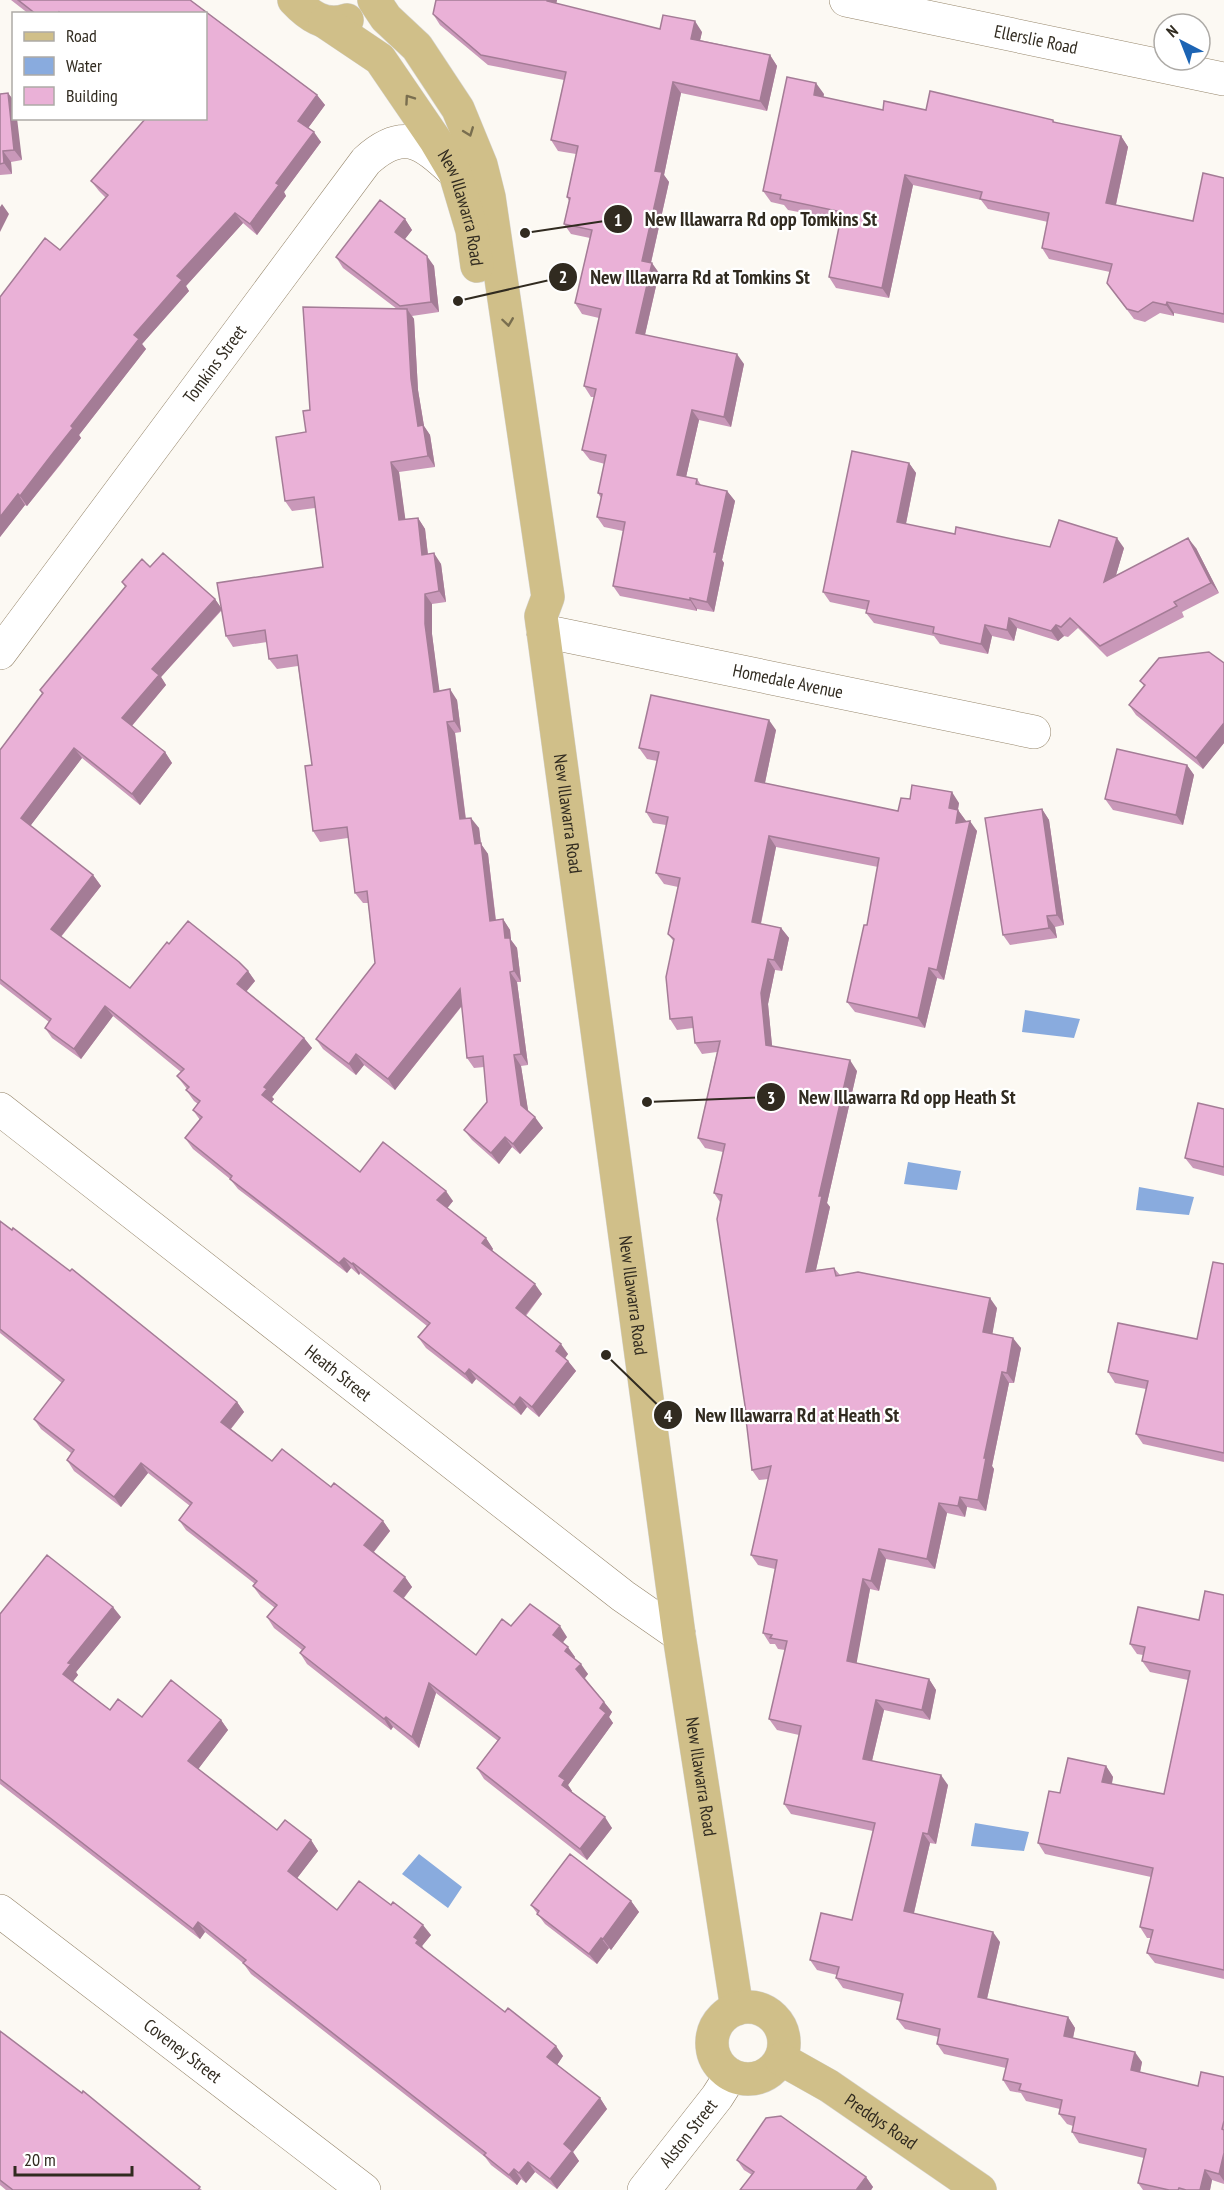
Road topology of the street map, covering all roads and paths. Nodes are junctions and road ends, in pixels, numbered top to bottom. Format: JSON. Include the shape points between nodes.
{"nodes":[{"id":1,"x":294,"y":0,"type":"edge"},
{"id":2,"x":366,"y":0,"type":"edge"},
{"id":3,"x":374,"y":0,"type":"edge"},
{"id":4,"x":846,"y":0,"type":"edge"},
{"id":5,"x":325,"y":22,"type":"junction"},
{"id":6,"x":1224,"y":79,"type":"edge"},
{"id":7,"x":455,"y":172,"type":"junction"},
{"id":8,"x":542,"y":624,"type":"junction"},
{"id":9,"x":0,"y":653,"type":"edge"},
{"id":10,"x":1034,"y":732,"type":"dead end"},
{"id":11,"x":0,"y":1109,"type":"edge"},
{"id":12,"x":680,"y":1635,"type":"junction"},
{"id":13,"x":0,"y":1911,"type":"edge"},
{"id":14,"x":737,"y":2009,"type":"junction"},
{"id":15,"x":781,"y":2059,"type":"junction"},
{"id":16,"x":731,"y":2075,"type":"junction"},
{"id":17,"x":364,"y":2190,"type":"edge"},
{"id":18,"x":644,"y":2190,"type":"edge"},
{"id":19,"x":980,"y":2190,"type":"edge"}],
"edges":[{"from":1,"to":5,"type":"main road","name":"New Illawarra Road"},
{"from":2,"to":5,"type":"main road","via":[[351,18]]},
{"from":3,"to":8,"type":"main road","name":"New Illawarra Road","one_way":true,"via":[[435,73],[463,118],[482,165],[548,597]]},
{"from":4,"to":6,"type":"street","name":"Ellerslie Road"},
{"from":7,"to":5,"type":"main road","name":"New Illawarra Road","one_way":true,"via":[[382,61]]},
{"from":7,"to":8,"type":"main road","name":"New Illawarra Road","via":[[472,230],[528,601]]},
{"from":7,"to":9,"type":"street","name":"Tomkins Street","via":[[430,151],[404,141],[382,146],[354,174]]},
{"from":8,"to":10,"type":"street","name":"Homedale Avenue"},
{"from":8,"to":12,"type":"main road","name":"New Illawarra Road"},
{"from":11,"to":12,"type":"street","name":"Heath Street","via":[[623,1596]]},
{"from":12,"to":14,"type":"main road","name":"New Illawarra Road"},
{"from":13,"to":17,"type":"street","name":"Coveney Street"},
{"from":14,"to":15,"type":"main road","via":[[760,2008],[774,2016],[785,2044]]},
{"from":14,"to":16,"type":"main road","via":[[723,2017],[712,2040],[714,2054]]},
{"from":15,"to":16,"type":"main road","via":[[761,2077],[743,2079]]},
{"from":15,"to":19,"type":"main road","name":"Preddys Road","via":[[829,2086]]},
{"from":16,"to":18,"type":"street","name":"Alston Street"}]}
